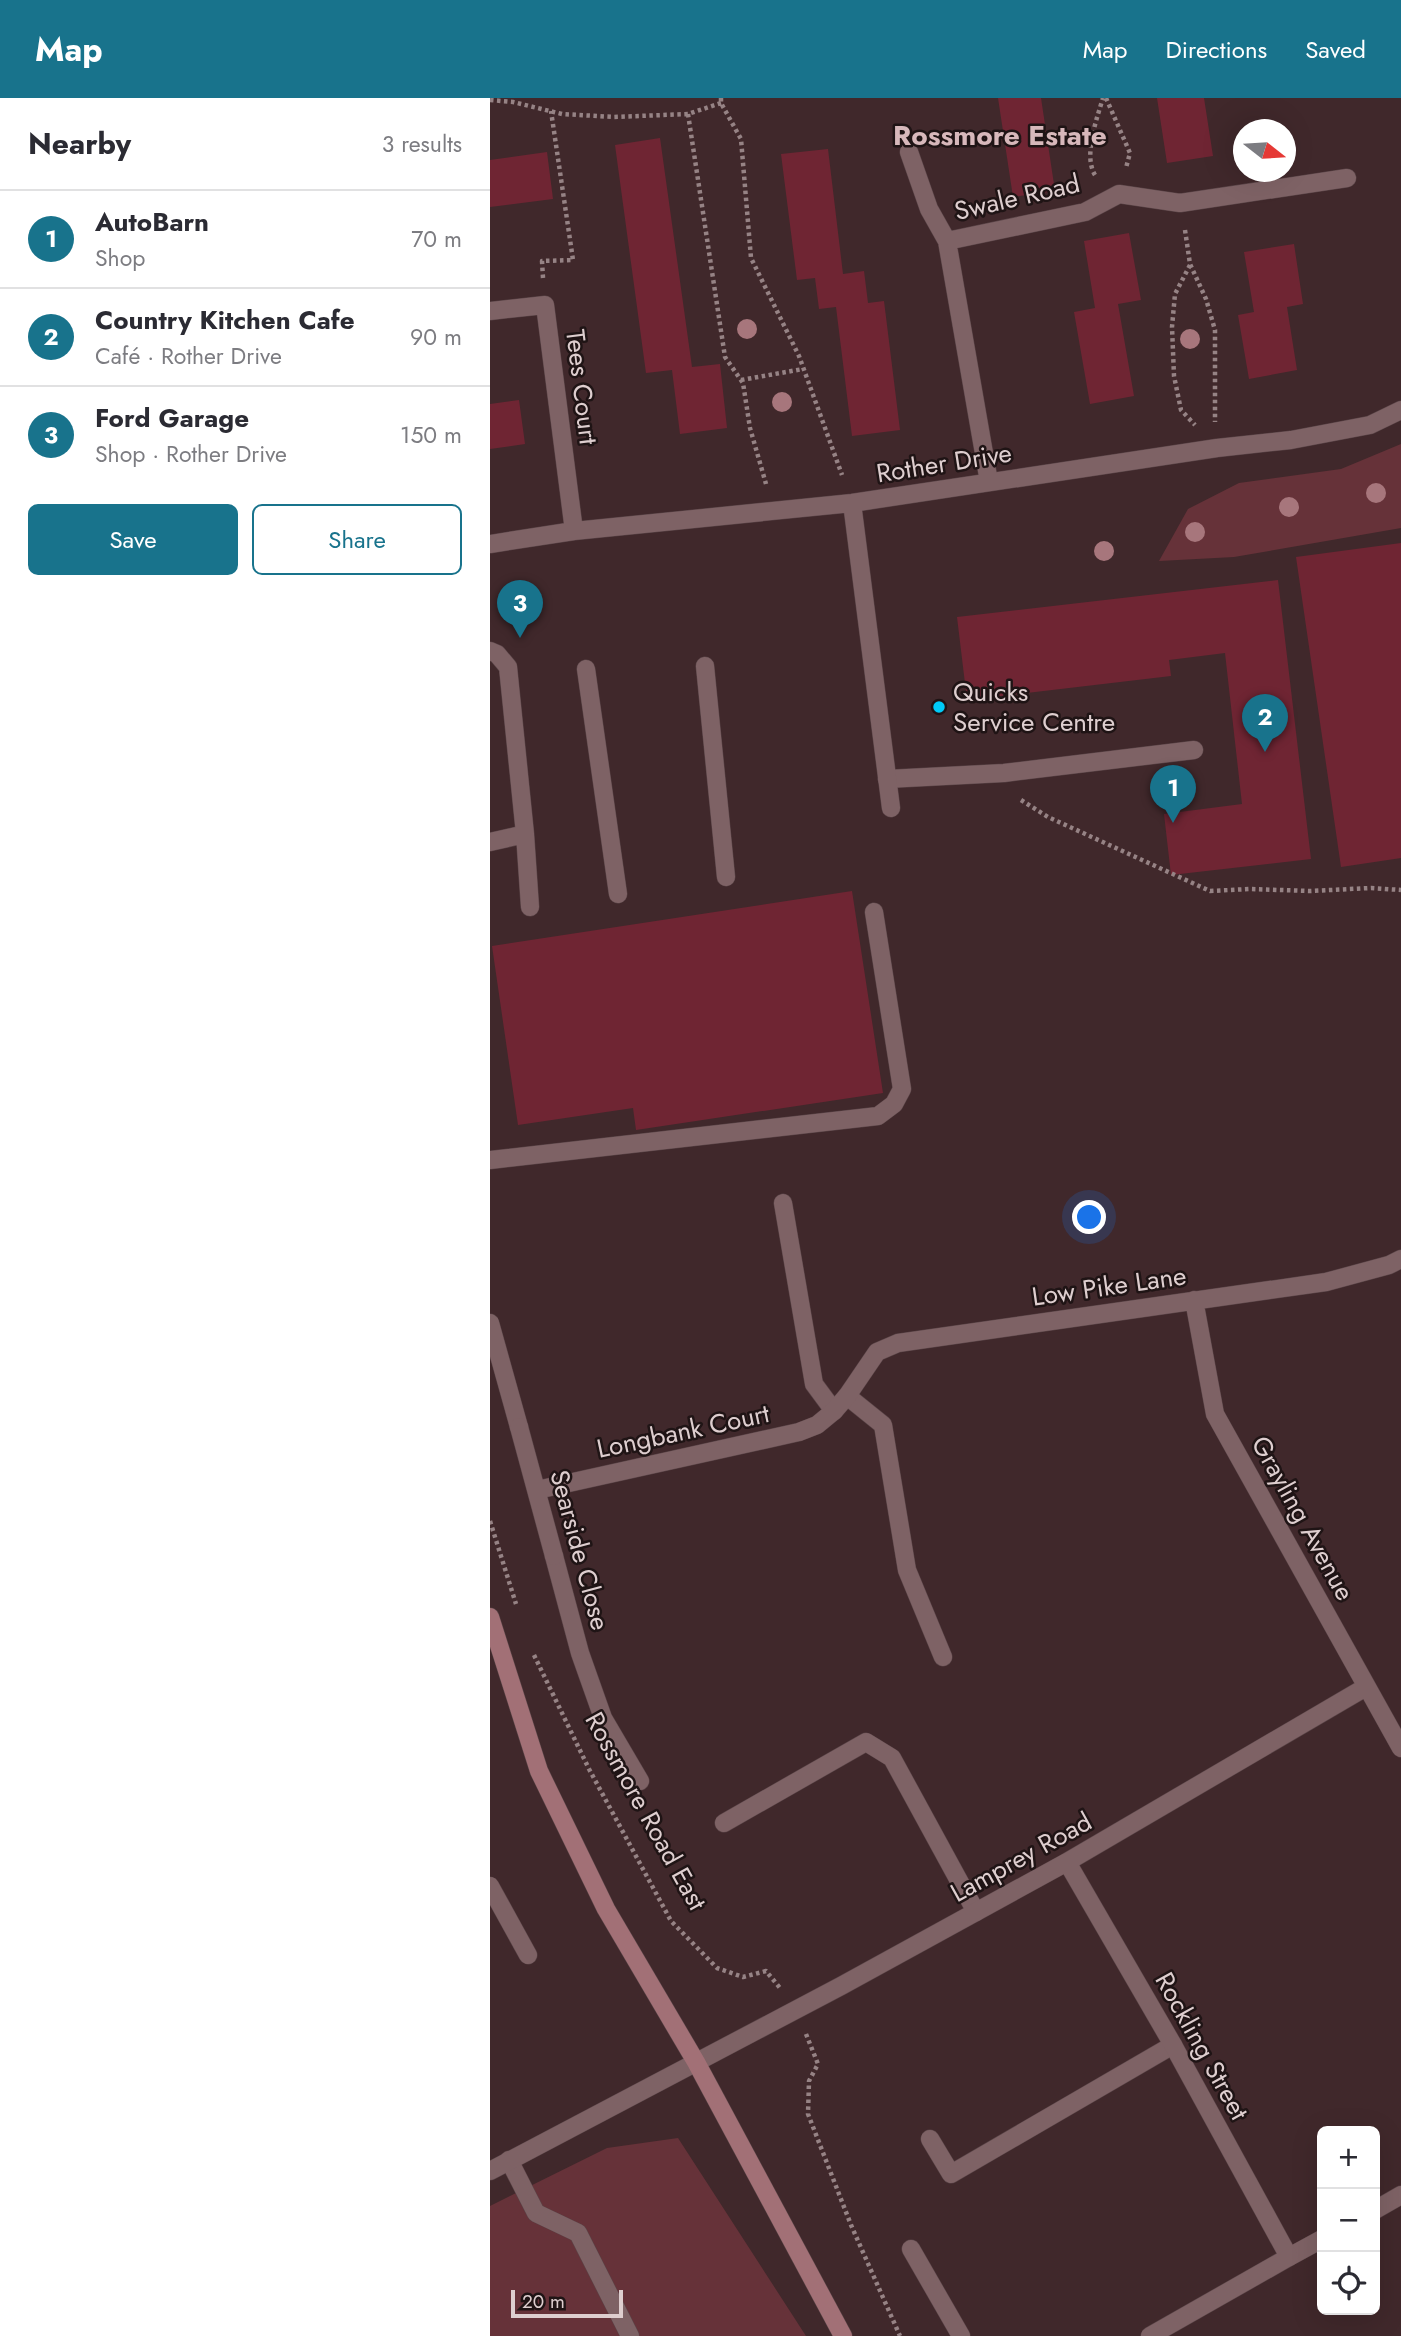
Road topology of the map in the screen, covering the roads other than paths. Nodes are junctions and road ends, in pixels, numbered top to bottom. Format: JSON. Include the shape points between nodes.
{"nodes":[{"id":1,"x":909,"y":152,"type":"dead end"},
{"id":2,"x":1347,"y":178,"type":"dead end"},
{"id":3,"x":947,"y":241,"type":"junction"},
{"id":4,"x":490,"y":311,"type":"edge"},
{"id":5,"x":1401,"y":410,"type":"edge"},
{"id":6,"x":989,"y":482,"type":"junction"},
{"id":7,"x":852,"y":503,"type":"junction"},
{"id":8,"x":574,"y":531,"type":"junction"},
{"id":9,"x":490,"y":544,"type":"edge"},
{"id":10,"x":490,"y":651,"type":"edge"},
{"id":11,"x":705,"y":666,"type":"dead end"},
{"id":12,"x":586,"y":669,"type":"dead end"},
{"id":13,"x":1195,"y":750,"type":"dead end"},
{"id":14,"x":887,"y":779,"type":"junction"},
{"id":15,"x":891,"y":808,"type":"dead end"},
{"id":16,"x":525,"y":834,"type":"junction"},
{"id":17,"x":490,"y":842,"type":"edge"},
{"id":18,"x":726,"y":877,"type":"dead end"},
{"id":19,"x":618,"y":894,"type":"dead end"},
{"id":20,"x":530,"y":907,"type":"dead end"},
{"id":21,"x":874,"y":912,"type":"dead end"},
{"id":22,"x":490,"y":1160,"type":"edge"},
{"id":23,"x":783,"y":1203,"type":"dead end"},
{"id":24,"x":1401,"y":1259,"type":"edge"},
{"id":25,"x":1194,"y":1300,"type":"junction"},
{"id":26,"x":490,"y":1323,"type":"edge"},
{"id":27,"x":847,"y":1396,"type":"junction"},
{"id":28,"x":834,"y":1411,"type":"junction"},
{"id":29,"x":537,"y":1490,"type":"junction"},
{"id":30,"x":490,"y":1617,"type":"edge"},
{"id":31,"x":943,"y":1657,"type":"dead end"},
{"id":32,"x":1366,"y":1687,"type":"junction"},
{"id":33,"x":1401,"y":1748,"type":"edge"},
{"id":34,"x":640,"y":1781,"type":"dead end"},
{"id":35,"x":724,"y":1823,"type":"dead end"},
{"id":36,"x":1068,"y":1863,"type":"junction"},
{"id":37,"x":490,"y":1886,"type":"edge"},
{"id":38,"x":976,"y":1912,"type":"junction"},
{"id":39,"x":528,"y":1955,"type":"dead end"},
{"id":40,"x":1173,"y":2045,"type":"junction"},
{"id":41,"x":696,"y":2062,"type":"junction"},
{"id":42,"x":930,"y":2139,"type":"dead end"},
{"id":43,"x":509,"y":2160,"type":"junction"},
{"id":44,"x":490,"y":2171,"type":"edge"},
{"id":45,"x":1401,"y":2195,"type":"edge"},
{"id":46,"x":1380,"y":2207,"type":"edge"},
{"id":47,"x":1317,"y":2242,"type":"edge"},
{"id":48,"x":911,"y":2249,"type":"dead end"},
{"id":49,"x":1289,"y":2257,"type":"junction"},
{"id":50,"x":630,"y":2336,"type":"edge"},
{"id":51,"x":843,"y":2336,"type":"edge"},
{"id":52,"x":961,"y":2336,"type":"edge"},
{"id":53,"x":1150,"y":2336,"type":"edge"}],
"edges":[{"from":1,"to":3,"type":"street","name":"Swale Road","via":[[929,209]]},
{"from":2,"to":3,"type":"street","name":"Swale Road","via":[[1180,203],[1114,197],[1085,212]]},
{"from":3,"to":6,"type":"street","name":"Swale Road"},
{"from":4,"to":8,"type":"street","name":"Tees Court","via":[[545,305]]},
{"from":5,"to":6,"type":"street","name":"Rother Drive","via":[[1370,425],[1291,440]]},
{"from":6,"to":7,"type":"street","name":"Rother Drive"},
{"from":7,"to":8,"type":"street","name":"Rother Drive"},
{"from":7,"to":14,"type":"street"},
{"from":8,"to":9,"type":"street","name":"Rother Drive"},
{"from":10,"to":16,"type":"street","via":[[508,667]]},
{"from":11,"to":18,"type":"street"},
{"from":12,"to":19,"type":"street"},
{"from":13,"to":14,"type":"street","via":[[1003,773]]},
{"from":14,"to":15,"type":"street"},
{"from":16,"to":17,"type":"street"},
{"from":16,"to":20,"type":"street"},
{"from":21,"to":22,"type":"street","via":[[902,1089],[894,1104],[878,1116]]},
{"from":23,"to":28,"type":"street","via":[[814,1384]]},
{"from":24,"to":25,"type":"street","name":"Low Pike Lane","via":[[1326,1282]]},
{"from":25,"to":27,"type":"street","name":"Low Pike Lane","via":[[898,1343],[877,1352]]},
{"from":25,"to":32,"type":"street","name":"Grayling Avenue","via":[[1215,1414]]},
{"from":26,"to":29,"type":"street","name":"Searside Close"},
{"from":27,"to":28,"type":"street","name":"Longbank Court"},
{"from":27,"to":31,"type":"street","via":[[883,1425],[907,1570]]},
{"from":28,"to":29,"type":"street","name":"Longbank Court","via":[[799,1432]]},
{"from":29,"to":34,"type":"street","name":"Searside Close","via":[[580,1653],[603,1718]]},
{"from":30,"to":41,"type":"main road","via":[[538,1771],[606,1909]]},
{"from":32,"to":33,"type":"street","name":"Grayling Avenue"},
{"from":32,"to":36,"type":"street","name":"Lamprey Road"},
{"from":35,"to":38,"type":"street","via":[[866,1742],[892,1758]]},
{"from":36,"to":38,"type":"street","name":"Lamprey Road"},
{"from":36,"to":40,"type":"street","name":"Rockling Street"},
{"from":37,"to":39,"type":"street"},
{"from":38,"to":41,"type":"street","name":"Lamprey Road"},
{"from":40,"to":42,"type":"street","via":[[951,2174]]},
{"from":40,"to":49,"type":"street","name":"Rockling Street"},
{"from":41,"to":43,"type":"street","name":"Lamprey Road"},
{"from":41,"to":51,"type":"main road"},
{"from":43,"to":44,"type":"street","name":"Lamprey Road"},
{"from":43,"to":50,"type":"street","via":[[536,2213],[578,2234]]},
{"from":45,"to":46,"type":"street"},
{"from":47,"to":49,"type":"street"},
{"from":48,"to":52,"type":"street"},
{"from":49,"to":53,"type":"street"}]}
